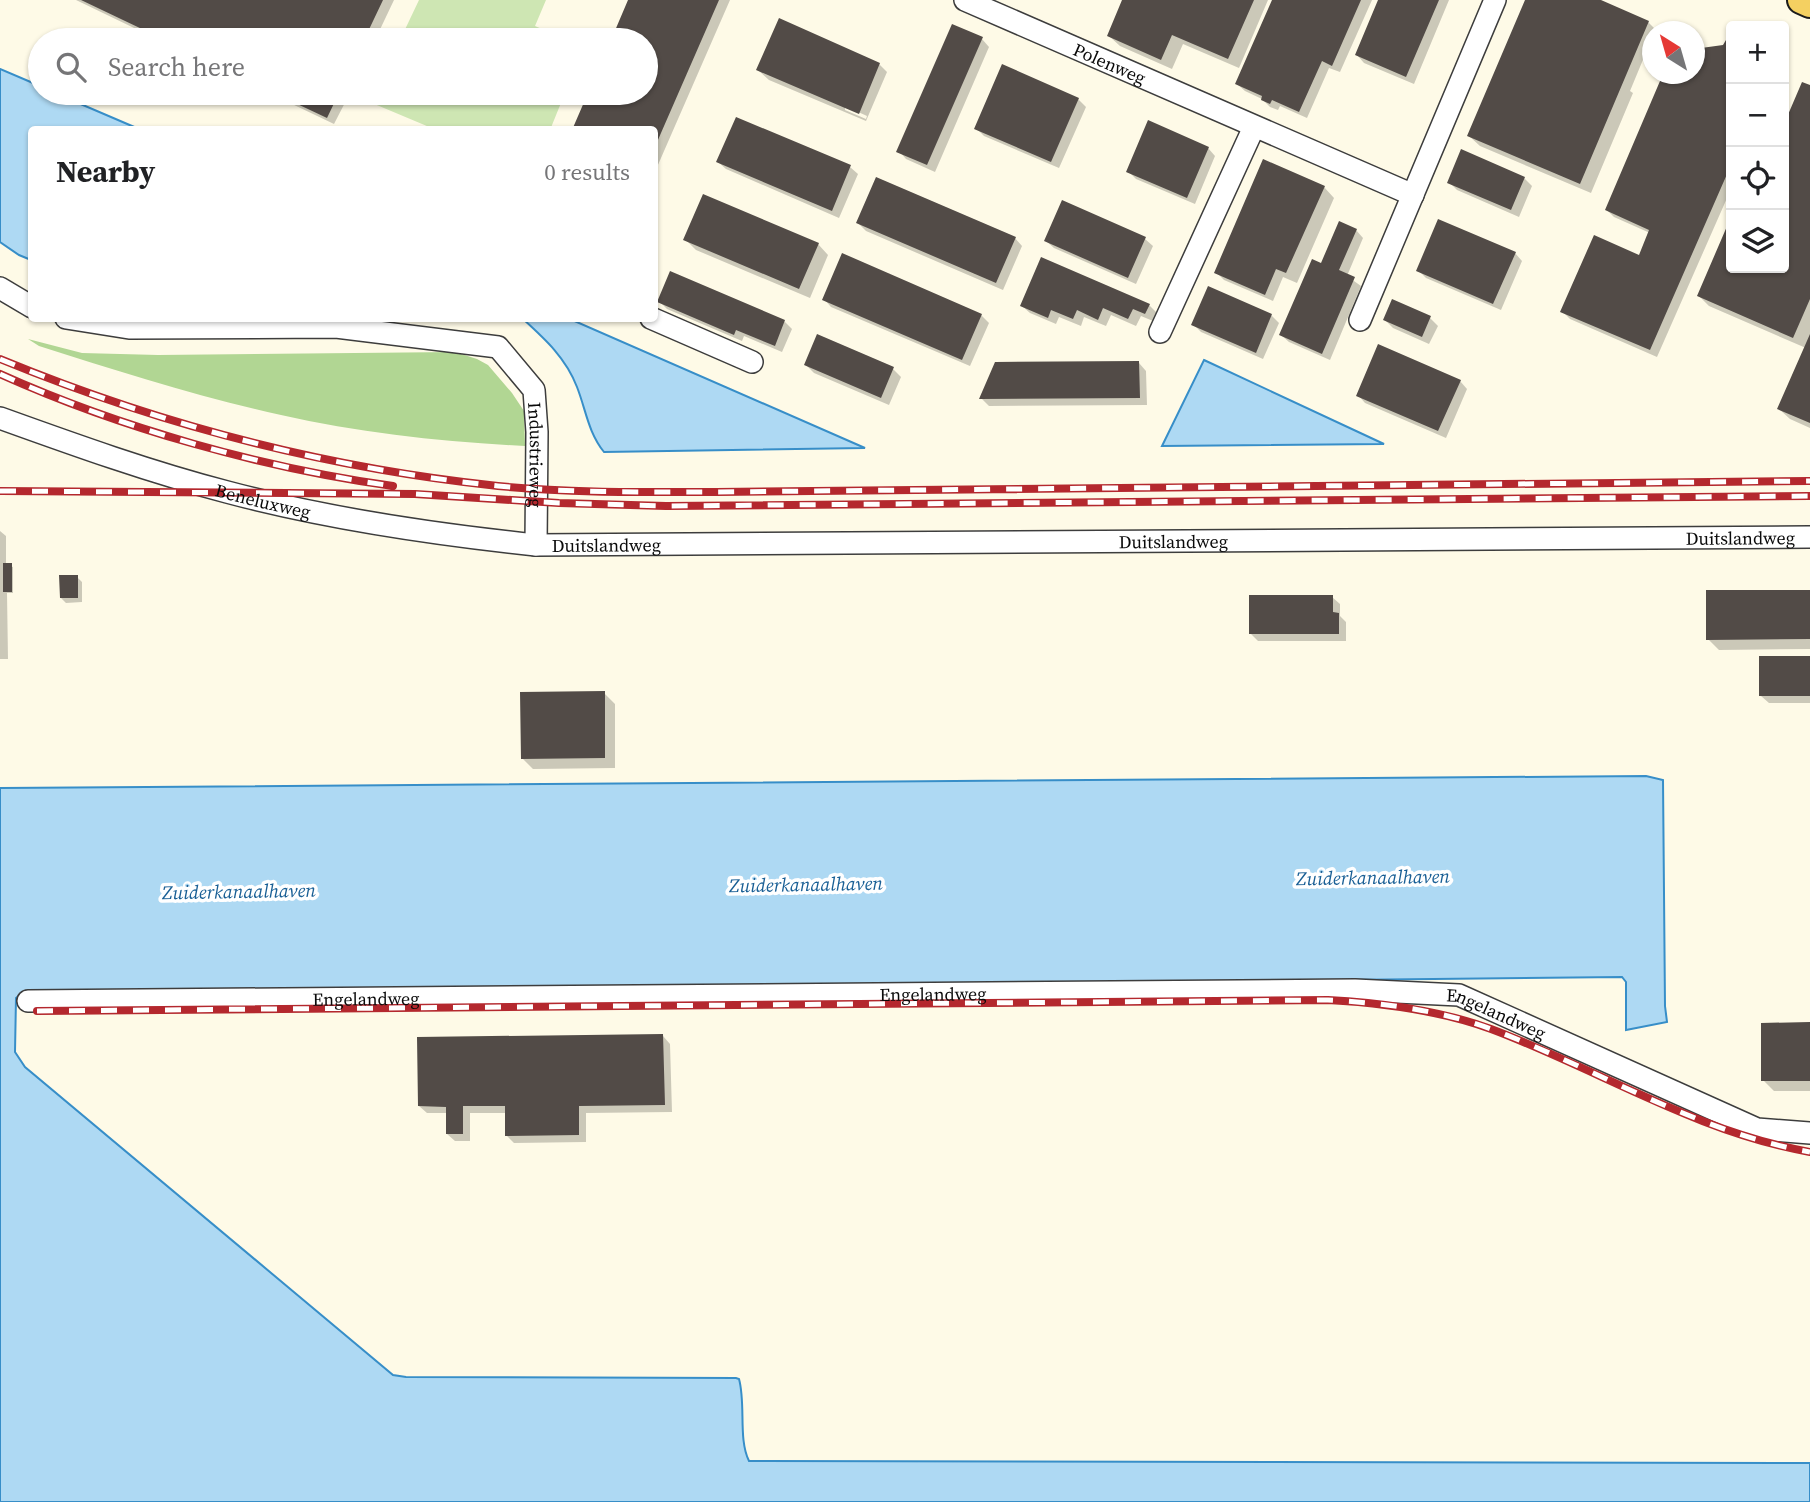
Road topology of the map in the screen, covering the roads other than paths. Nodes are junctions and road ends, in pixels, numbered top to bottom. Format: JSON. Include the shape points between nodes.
{"nodes":[{"id":1,"x":965,"y":0,"type":"edge"},
{"id":2,"x":1495,"y":0,"type":"edge"},
{"id":3,"x":1801,"y":0,"type":"edge"},
{"id":4,"x":1810,"y":4,"type":"edge"},
{"id":5,"x":1254,"y":127,"type":"junction"},
{"id":6,"x":1413,"y":195,"type":"junction"},
{"id":7,"x":0,"y":288,"type":"edge"},
{"id":8,"x":28,"y":305,"type":"edge"},
{"id":9,"x":1360,"y":320,"type":"dead end"},
{"id":10,"x":658,"y":321,"type":"edge"},
{"id":11,"x":91,"y":322,"type":"edge"},
{"id":12,"x":334,"y":323,"type":"edge"},
{"id":13,"x":1160,"y":332,"type":"dead end"},
{"id":14,"x":752,"y":362,"type":"dead end"},
{"id":15,"x":0,"y":418,"type":"edge"},
{"id":16,"x":1810,"y":537,"type":"edge"},
{"id":17,"x":536,"y":545,"type":"junction"},
{"id":18,"x":28,"y":1001,"type":"dead end"},
{"id":19,"x":1810,"y":1133,"type":"edge"}],
"edges":[{"from":1,"to":5,"type":"street","name":"Polenweg"},
{"from":2,"to":6,"type":"street"},
{"from":3,"to":4,"type":"main road"},
{"from":5,"to":6,"type":"street","name":"Polenweg"},
{"from":5,"to":13,"type":"street"},
{"from":6,"to":9,"type":"street"},
{"from":7,"to":8,"type":"street"},
{"from":10,"to":14,"type":"street"},
{"from":11,"to":12,"type":"street","name":"Industrieweg","via":[[129,328]]},
{"from":12,"to":17,"type":"street","name":"Industrieweg","via":[[498,347],[534,390]]},
{"from":15,"to":17,"type":"street","name":"Beneluxweg","via":[[109,457],[265,502],[442,534]]},
{"from":16,"to":17,"type":"street","name":"Duitslandweg"},
{"from":18,"to":19,"type":"street","name":"Engelandweg","via":[[1355,990],[1459,995],[1757,1129]]}]}
